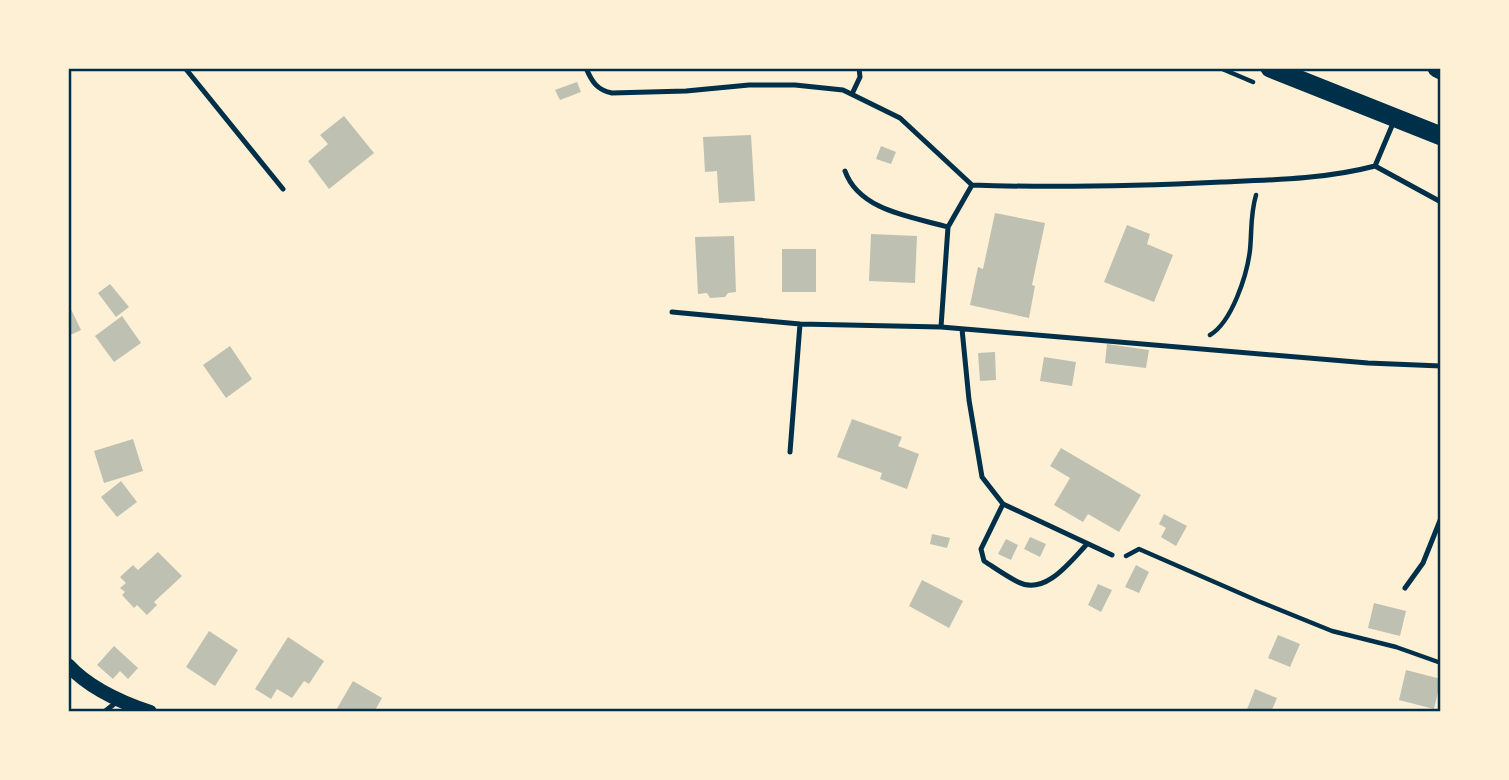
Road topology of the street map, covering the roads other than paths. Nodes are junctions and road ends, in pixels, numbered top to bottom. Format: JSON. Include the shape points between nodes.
{"nodes":[{"id":1,"x":185,"y":68,"type":"edge"},
{"id":2,"x":586,"y":68,"type":"edge"},
{"id":3,"x":859,"y":68,"type":"edge"},
{"id":4,"x":1270,"y":68,"type":"edge"},
{"id":5,"x":852,"y":94,"type":"junction"},
{"id":6,"x":1395,"y":118,"type":"junction"},
{"id":7,"x":1441,"y":136,"type":"edge"},
{"id":8,"x":1376,"y":166,"type":"junction"},
{"id":9,"x":845,"y":171,"type":"dead end"},
{"id":10,"x":972,"y":185,"type":"junction"},
{"id":11,"x":283,"y":189,"type":"dead end"},
{"id":12,"x":1441,"y":202,"type":"edge"},
{"id":13,"x":948,"y":227,"type":"junction"},
{"id":14,"x":672,"y":312,"type":"dead end"},
{"id":15,"x":800,"y":324,"type":"junction"},
{"id":16,"x":941,"y":327,"type":"junction"},
{"id":17,"x":962,"y":329,"type":"junction"},
{"id":18,"x":1441,"y":366,"type":"edge"},
{"id":19,"x":790,"y":452,"type":"dead end"},
{"id":20,"x":1003,"y":504,"type":"junction"},
{"id":21,"x":1441,"y":518,"type":"edge"},
{"id":22,"x":1087,"y":544,"type":"junction"},
{"id":23,"x":1112,"y":555,"type":"road end"},
{"id":24,"x":1405,"y":588,"type":"dead end"},
{"id":25,"x":68,"y":665,"type":"edge"},
{"id":26,"x":123,"y":705,"type":"edge"},
{"id":27,"x":104,"y":712,"type":"edge"},
{"id":28,"x":150,"y":712,"type":"edge"}],
"edges":[{"from":1,"to":11,"type":"lane"},
{"from":2,"to":5,"type":"lane","via":[[601,91],[612,93],[794,85]]},
{"from":3,"to":5,"type":"lane"},
{"from":4,"to":6,"type":"highway"},
{"from":5,"to":10,"type":"lane","via":[[900,118]]},
{"from":6,"to":7,"type":"highway"},
{"from":6,"to":8,"type":"lane"},
{"from":8,"to":10,"type":"lane","via":[[1350,173],[1260,181],[1102,188]]},
{"from":8,"to":12,"type":"lane"},
{"from":9,"to":13,"type":"lane","via":[[867,200]]},
{"from":10,"to":13,"type":"lane"},
{"from":13,"to":16,"type":"lane"},
{"from":14,"to":15,"type":"lane"},
{"from":15,"to":16,"type":"lane"},
{"from":15,"to":19,"type":"lane"},
{"from":16,"to":17,"type":"lane"},
{"from":17,"to":18,"type":"lane"},
{"from":17,"to":20,"type":"lane","via":[[982,477]]},
{"from":20,"to":22,"type":"lane"},
{"from":20,"to":22,"type":"lane","via":[[981,549],[984,561],[1020,583],[1037,586],[1048,580]]},
{"from":21,"to":24,"type":"lane","via":[[1423,563]]},
{"from":22,"to":23,"type":"lane"},
{"from":25,"to":26,"type":"main road"},
{"from":26,"to":27,"type":"lane"},
{"from":26,"to":28,"type":"main road"}]}
